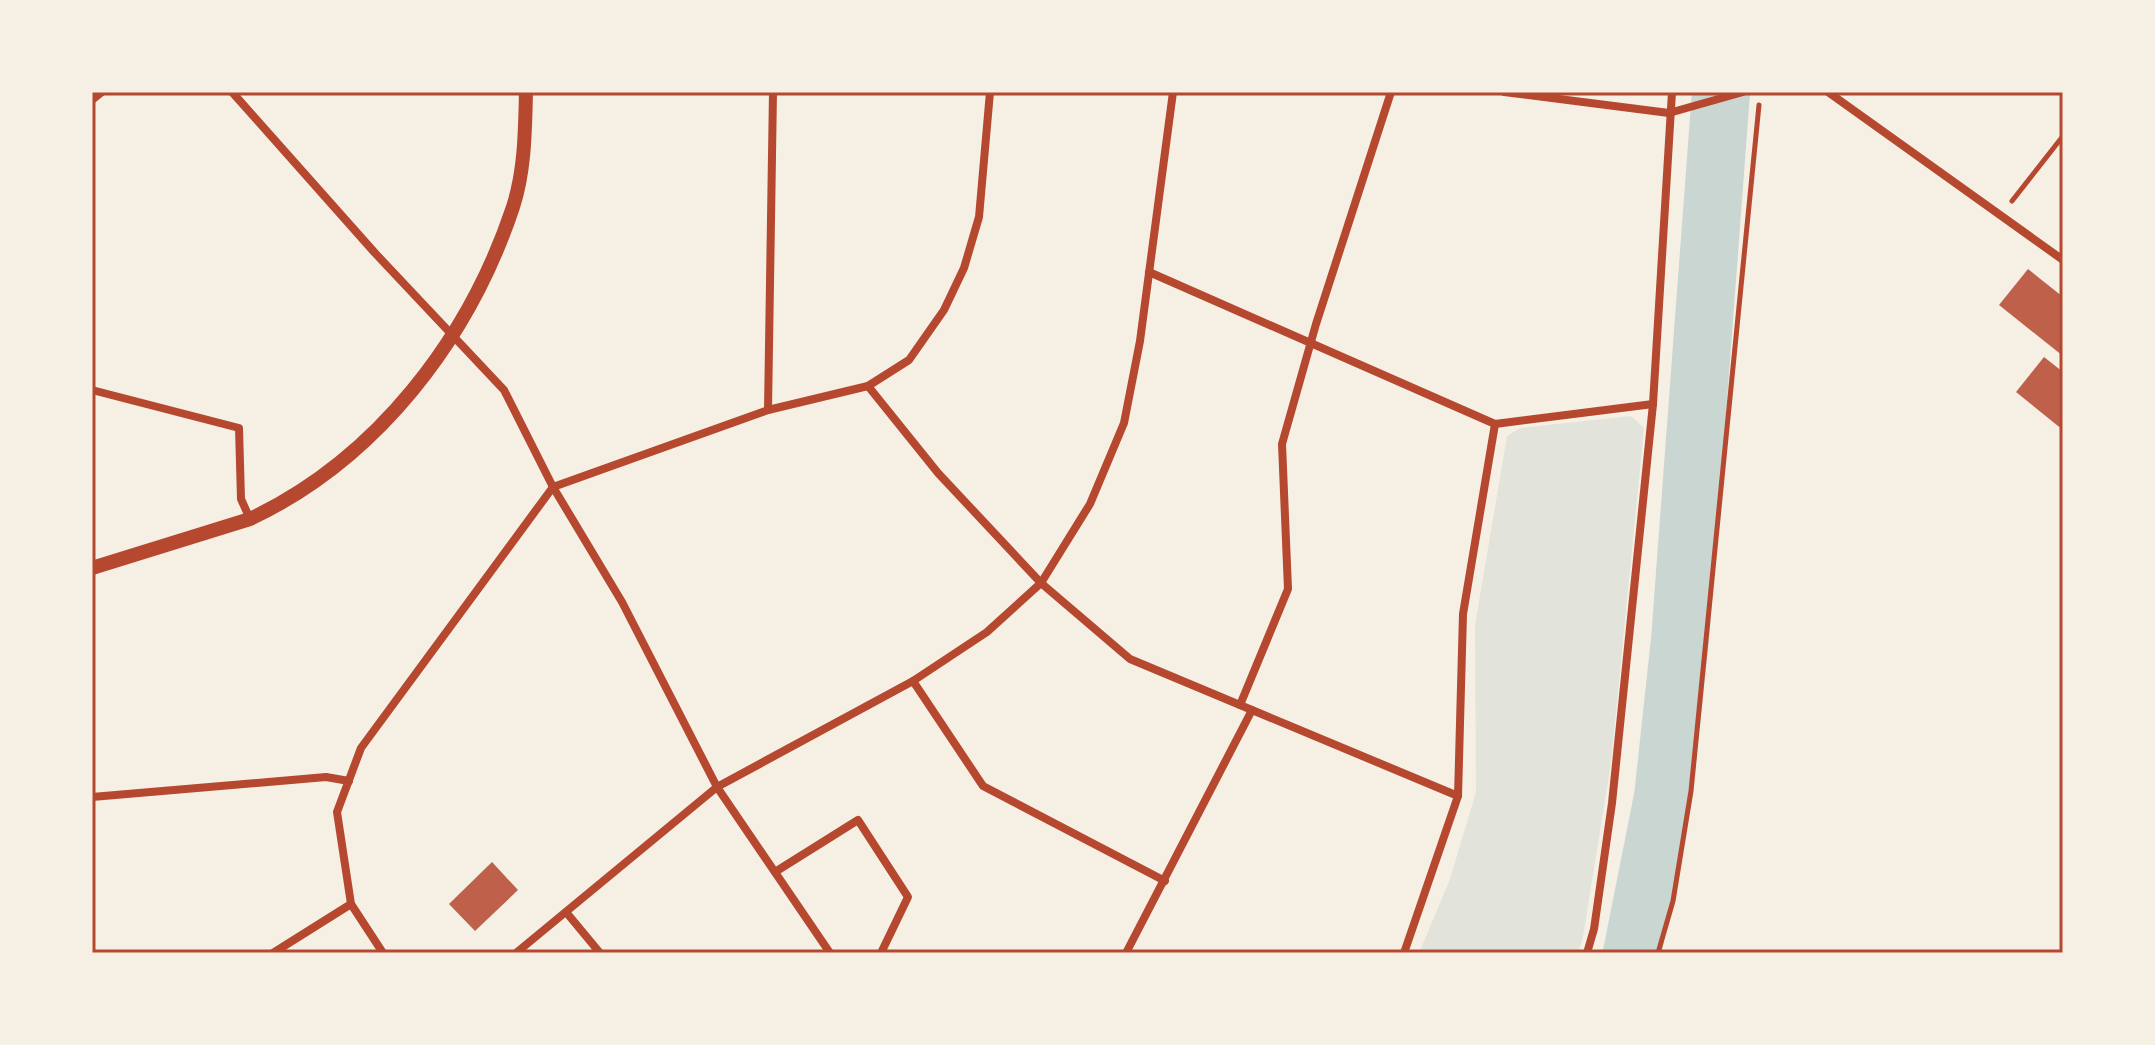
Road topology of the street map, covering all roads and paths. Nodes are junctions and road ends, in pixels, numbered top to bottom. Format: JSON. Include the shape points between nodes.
{"nodes":[{"id":1,"x":102,"y":92,"type":"edge"},
{"id":2,"x":232,"y":92,"type":"edge"},
{"id":3,"x":526,"y":92,"type":"edge"},
{"id":4,"x":773,"y":92,"type":"edge"},
{"id":5,"x":990,"y":92,"type":"edge"},
{"id":6,"x":1173,"y":92,"type":"edge"},
{"id":7,"x":1391,"y":92,"type":"edge"},
{"id":8,"x":1504,"y":92,"type":"edge"},
{"id":9,"x":1672,"y":92,"type":"edge"},
{"id":10,"x":1743,"y":92,"type":"edge"},
{"id":11,"x":1828,"y":92,"type":"edge"},
{"id":12,"x":92,"y":100,"type":"edge"},
{"id":13,"x":1760,"y":101,"type":"dead end"},
{"id":14,"x":1669,"y":113,"type":"junction"},
{"id":15,"x":2063,"y":136,"type":"edge"},
{"id":16,"x":2001,"y":215,"type":"junction"},
{"id":17,"x":2063,"y":260,"type":"edge"},
{"id":18,"x":1149,"y":272,"type":"junction"},
{"id":19,"x":451,"y":334,"type":"junction"},
{"id":20,"x":1311,"y":343,"type":"junction"},
{"id":21,"x":868,"y":386,"type":"junction"},
{"id":22,"x":92,"y":390,"type":"edge"},
{"id":23,"x":1653,"y":404,"type":"junction"},
{"id":24,"x":768,"y":410,"type":"junction"},
{"id":25,"x":1495,"y":424,"type":"junction"},
{"id":26,"x":553,"y":487,"type":"junction"},
{"id":27,"x":250,"y":519,"type":"junction"},
{"id":28,"x":92,"y":568,"type":"edge"},
{"id":29,"x":1041,"y":583,"type":"junction"},
{"id":30,"x":913,"y":681,"type":"junction"},
{"id":31,"x":1240,"y":705,"type":"junction"},
{"id":32,"x":1252,"y":710,"type":"junction"},
{"id":33,"x":349,"y":781,"type":"junction"},
{"id":34,"x":717,"y":787,"type":"junction"},
{"id":35,"x":1458,"y":796,"type":"junction"},
{"id":36,"x":92,"y":797,"type":"edge"},
{"id":37,"x":775,"y":872,"type":"junction"},
{"id":38,"x":1165,"y":881,"type":"junction"},
{"id":39,"x":351,"y":904,"type":"junction"},
{"id":40,"x":566,"y":912,"type":"junction"},
{"id":41,"x":273,"y":953,"type":"edge"},
{"id":42,"x":383,"y":953,"type":"edge"},
{"id":43,"x":516,"y":953,"type":"edge"},
{"id":44,"x":600,"y":953,"type":"edge"},
{"id":45,"x":830,"y":953,"type":"edge"},
{"id":46,"x":881,"y":953,"type":"edge"},
{"id":47,"x":1126,"y":953,"type":"edge"},
{"id":48,"x":1404,"y":953,"type":"edge"},
{"id":49,"x":1587,"y":953,"type":"edge"},
{"id":50,"x":1658,"y":953,"type":"edge"}],
"edges":[{"from":1,"to":12,"type":"street"},
{"from":2,"to":19,"type":"street"},
{"from":3,"to":19,"type":"street","via":[[525,148],[514,205],[486,273]]},
{"from":4,"to":24,"type":"street"},
{"from":5,"to":21,"type":"street","via":[[979,217],[964,268],[944,310],[909,360]]},
{"from":6,"to":18,"type":"street"},
{"from":7,"to":20,"type":"street"},
{"from":8,"to":14,"type":"street"},
{"from":9,"to":14,"type":"street"},
{"from":10,"to":14,"type":"street"},
{"from":11,"to":16,"type":"street"},
{"from":13,"to":50,"type":"path","via":[[1691,791],[1673,901]]},
{"from":14,"to":23,"type":"street"},
{"from":15,"to":16,"type":"path"},
{"from":16,"to":17,"type":"street"},
{"from":18,"to":20,"type":"street"},
{"from":18,"to":29,"type":"street","via":[[1124,423],[1090,504]]},
{"from":19,"to":26,"type":"street","via":[[504,390]]},
{"from":19,"to":27,"type":"street","via":[[395,413],[331,470]]},
{"from":20,"to":25,"type":"street"},
{"from":20,"to":31,"type":"street","via":[[1282,444],[1288,589]]},
{"from":21,"to":24,"type":"street"},
{"from":21,"to":29,"type":"street","via":[[938,473]]},
{"from":22,"to":27,"type":"street","via":[[239,428],[241,499]]},
{"from":23,"to":25,"type":"street"},
{"from":23,"to":49,"type":"street","via":[[1612,803]]},
{"from":24,"to":26,"type":"street"},
{"from":25,"to":35,"type":"street","via":[[1463,614]]},
{"from":26,"to":33,"type":"street","via":[[361,748]]},
{"from":26,"to":34,"type":"street","via":[[622,602]]},
{"from":27,"to":28,"type":"street"},
{"from":29,"to":30,"type":"street","via":[[987,632]]},
{"from":29,"to":31,"type":"street","via":[[1130,659]]},
{"from":30,"to":34,"type":"street"},
{"from":30,"to":38,"type":"street","via":[[983,786]]},
{"from":31,"to":32,"type":"street"},
{"from":32,"to":35,"type":"street"},
{"from":32,"to":38,"type":"street"},
{"from":33,"to":36,"type":"street","via":[[326,777]]},
{"from":33,"to":39,"type":"street","via":[[337,812]]},
{"from":34,"to":37,"type":"street"},
{"from":34,"to":40,"type":"street"},
{"from":35,"to":48,"type":"street"},
{"from":37,"to":45,"type":"street"},
{"from":37,"to":46,"type":"street","via":[[858,820],[908,897]]},
{"from":38,"to":47,"type":"street"},
{"from":39,"to":41,"type":"street"},
{"from":39,"to":42,"type":"street"},
{"from":40,"to":43,"type":"street"},
{"from":40,"to":44,"type":"street"}]}
